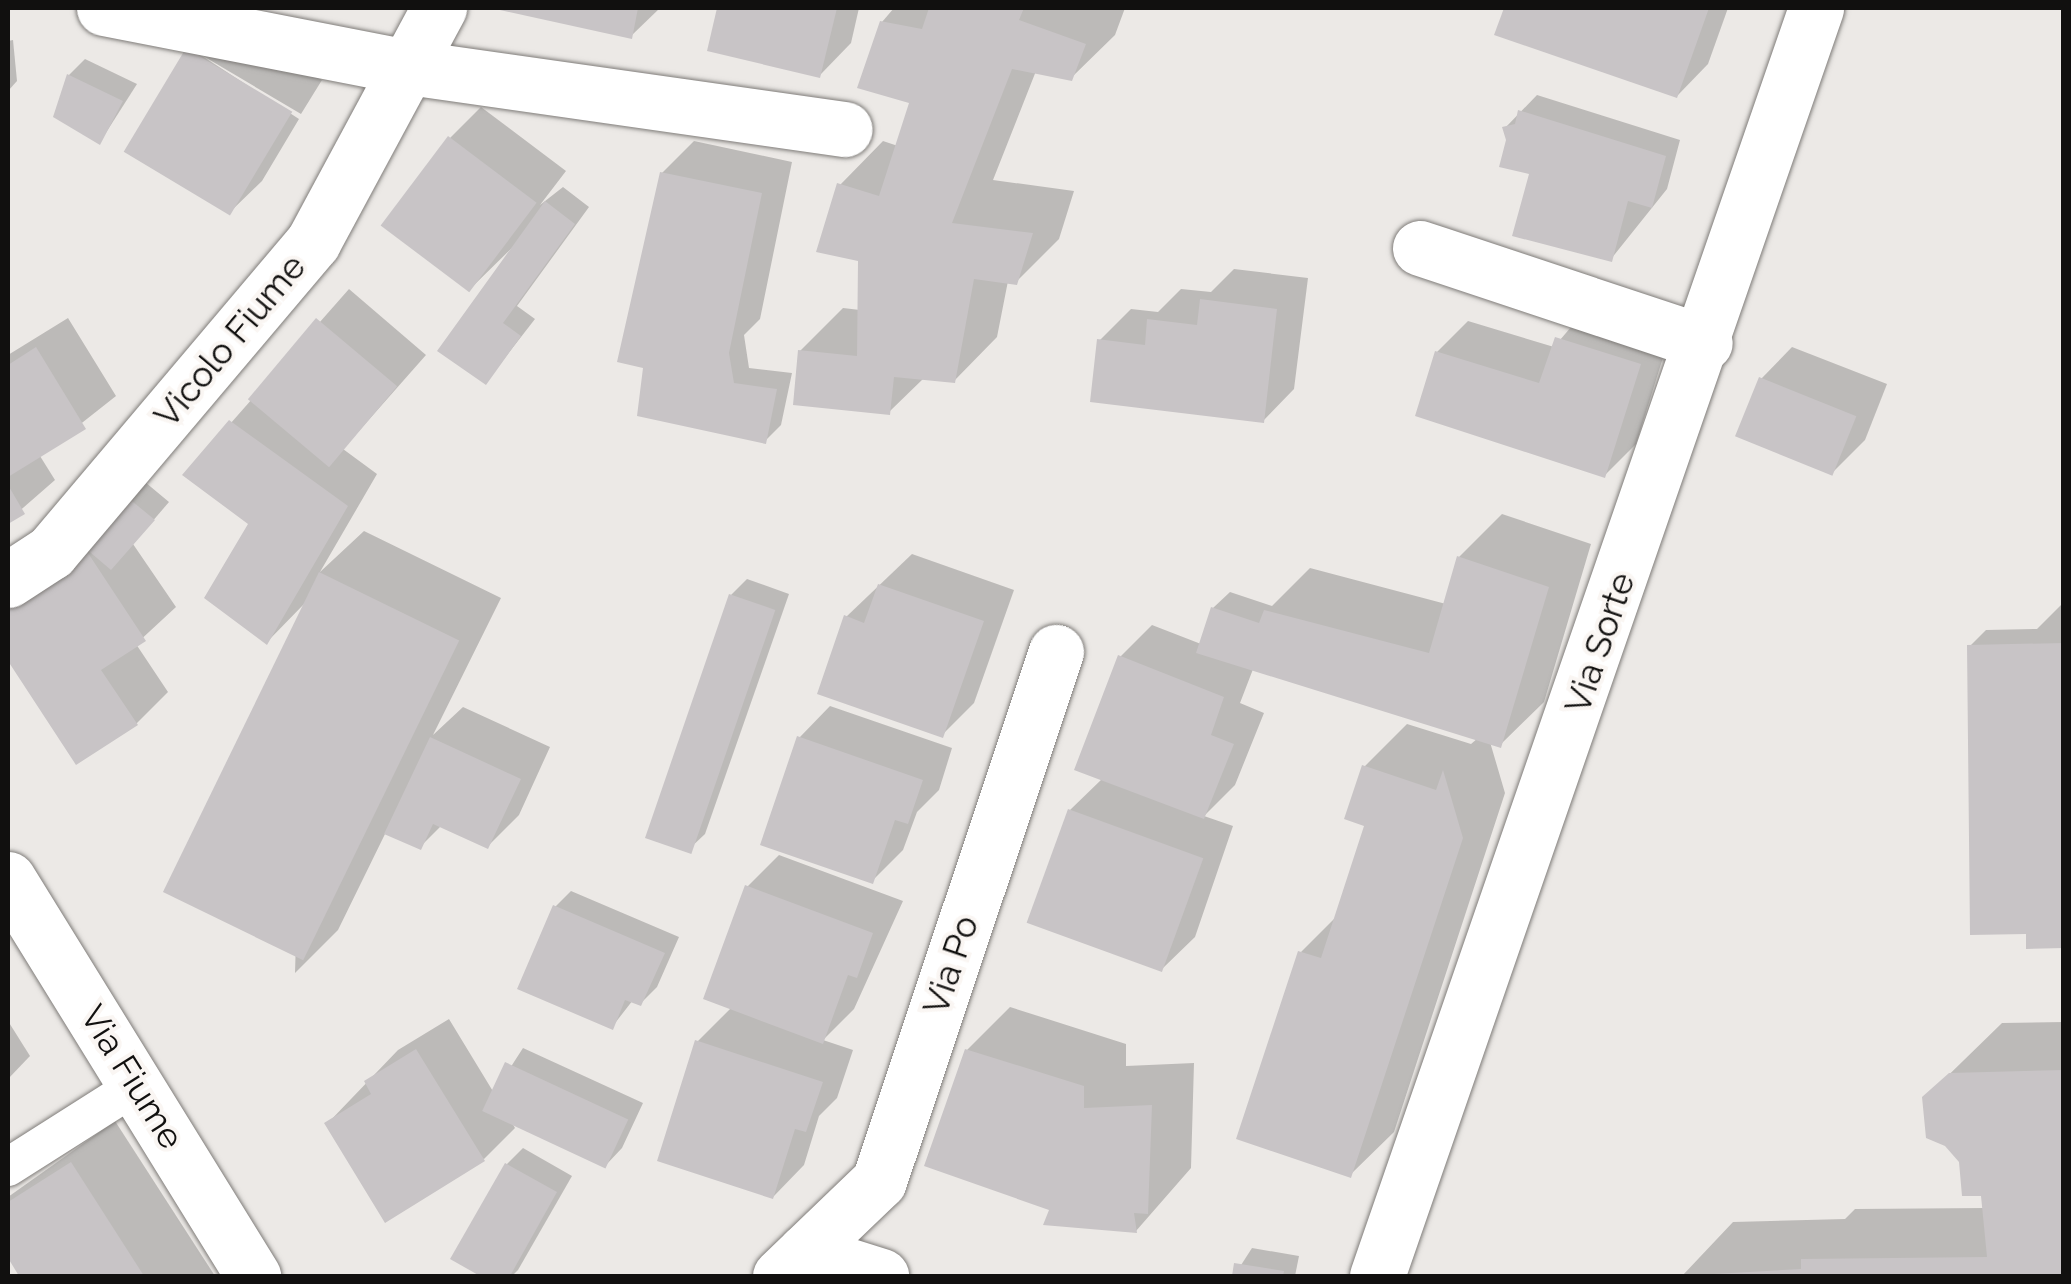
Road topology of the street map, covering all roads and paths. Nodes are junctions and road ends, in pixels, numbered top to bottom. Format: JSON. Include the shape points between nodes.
{"nodes":[{"id":1,"x":104,"y":8,"type":"edge"},
{"id":2,"x":439,"y":8,"type":"edge"},
{"id":3,"x":1816,"y":8,"type":"edge"},
{"id":4,"x":408,"y":67,"type":"junction"},
{"id":5,"x":845,"y":128,"type":"dead end"},
{"id":6,"x":1420,"y":248,"type":"dead end"},
{"id":7,"x":1705,"y":343,"type":"junction"},
{"id":8,"x":8,"y":580,"type":"edge"},
{"id":9,"x":1056,"y":652,"type":"dead end"},
{"id":10,"x":8,"y":879,"type":"edge"},
{"id":11,"x":137,"y":1085,"type":"junction"},
{"id":12,"x":8,"y":1167,"type":"edge"},
{"id":13,"x":792,"y":1264,"type":"edge"},
{"id":14,"x":253,"y":1276,"type":"edge"},
{"id":15,"x":881,"y":1276,"type":"edge"},
{"id":16,"x":1377,"y":1276,"type":"edge"}],
"edges":[{"from":1,"to":4,"type":"street"},
{"from":2,"to":4,"type":"street","name":"Vicolo Fiume"},
{"from":3,"to":7,"type":"street","name":"Via Sorte"},
{"from":4,"to":5,"type":"street"},
{"from":4,"to":8,"type":"street","name":"Vicolo Fiume","via":[[313,242],[51,552]]},
{"from":6,"to":7,"type":"street"},
{"from":7,"to":16,"type":"street","name":"Via Sorte"},
{"from":9,"to":13,"type":"street","name":"Via Po","via":[[879,1181]]},
{"from":10,"to":11,"type":"street","name":"Via Fiume"},
{"from":11,"to":12,"type":"lane"},
{"from":11,"to":14,"type":"street","name":"Via Fiume"},
{"from":13,"to":15,"type":"street","name":"Via Po"}]}
